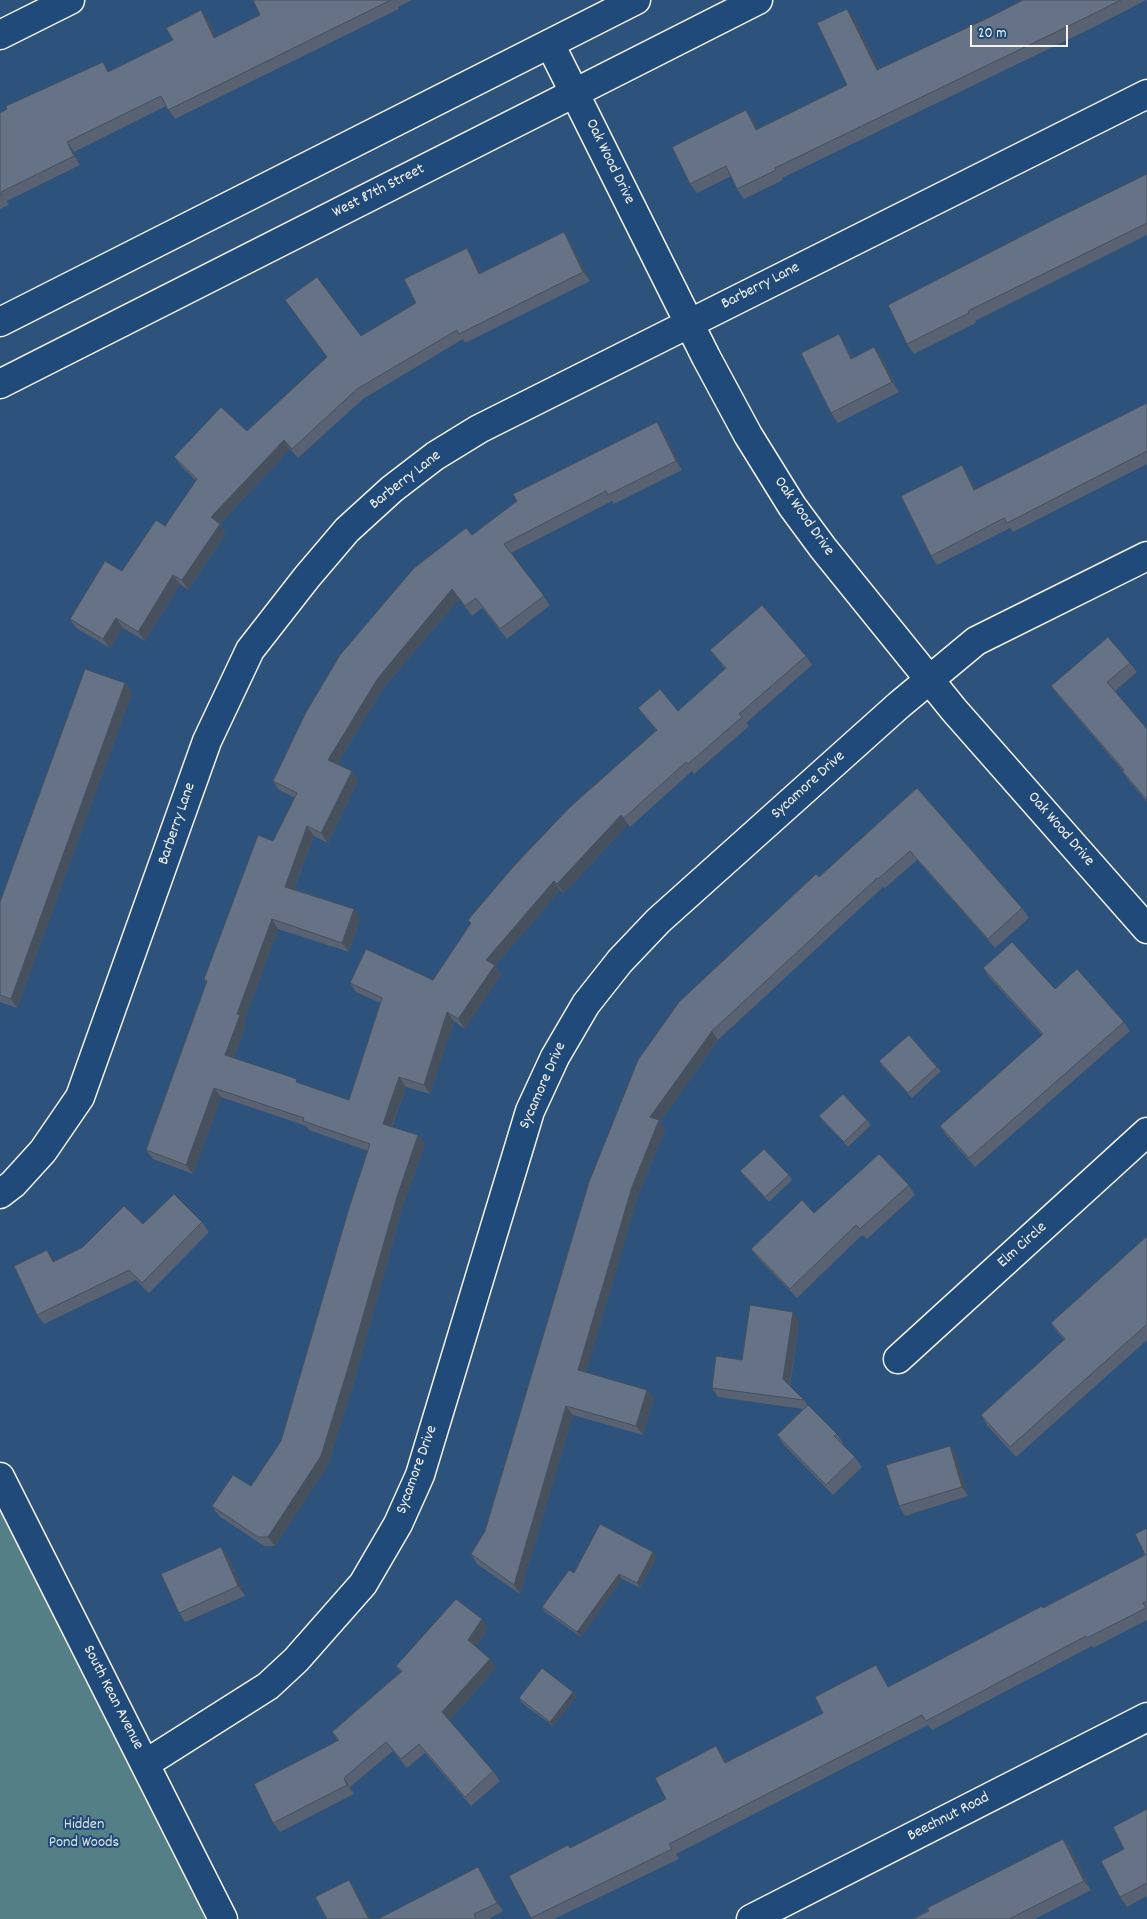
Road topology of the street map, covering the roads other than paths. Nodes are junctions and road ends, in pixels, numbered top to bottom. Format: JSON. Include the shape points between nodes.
{"nodes":[{"id":1,"x":70,"y":0,"type":"edge"},
{"id":2,"x":636,"y":0,"type":"edge"},
{"id":3,"x":758,"y":0,"type":"edge"},
{"id":4,"x":0,"y":35,"type":"edge"},
{"id":5,"x":550,"y":44,"type":"junction"},
{"id":6,"x":575,"y":93,"type":"junction"},
{"id":7,"x":1147,"y":94,"type":"edge"},
{"id":8,"x":0,"y":322,"type":"edge"},
{"id":9,"x":690,"y":323,"type":"junction"},
{"id":10,"x":0,"y":384,"type":"edge"},
{"id":11,"x":1147,"y":556,"type":"edge"},
{"id":12,"x":930,"y":678,"type":"junction"},
{"id":13,"x":1147,"y":929,"type":"edge"},
{"id":14,"x":1147,"y":1132,"type":"edge"},
{"id":15,"x":0,"y":1194,"type":"edge"},
{"id":16,"x":898,"y":1359,"type":"dead end"},
{"id":17,"x":0,"y":1477,"type":"edge"},
{"id":18,"x":1147,"y":1717,"type":"edge"},
{"id":19,"x":145,"y":1764,"type":"junction"},
{"id":20,"x":223,"y":1919,"type":"edge"},
{"id":21,"x":751,"y":1919,"type":"edge"}],
"edges":[{"from":1,"to":4,"type":"street"},
{"from":2,"to":5,"type":"street"},
{"from":3,"to":6,"type":"street","name":"West 87th Street"},
{"from":5,"to":6,"type":"street","name":"Oak Wood Drive"},
{"from":5,"to":8,"type":"street"},
{"from":6,"to":9,"type":"street","name":"Oak Wood Drive"},
{"from":6,"to":10,"type":"street","name":"West 87th Street"},
{"from":7,"to":9,"type":"street","name":"Barberry Lane"},
{"from":9,"to":12,"type":"street","name":"Oak Wood Drive","via":[[748,435],[792,506]]},
{"from":9,"to":15,"type":"street","name":"Barberry Lane","via":[[480,429],[435,456],[347,530],[307,577],[250,650],[207,741],[80,1097],[43,1151]]},
{"from":11,"to":12,"type":"street","name":"Sycamore Drive","via":[[976,641]]},
{"from":12,"to":13,"type":"street","name":"Oak Wood Drive","via":[[954,710]]},
{"from":12,"to":19,"type":"street","name":"Sycamore Drive","via":[[658,921],[586,1004],[555,1057],[530,1110],[420,1475],[398,1524],[363,1584],[296,1660],[268,1686]]},
{"from":14,"to":16,"type":"street","name":"Elm Circle"},
{"from":17,"to":19,"type":"street","name":"South Kean Avenue"},
{"from":18,"to":21,"type":"street","name":"Beechnut Road"},
{"from":19,"to":20,"type":"street","name":"South Kean Avenue"}]}
